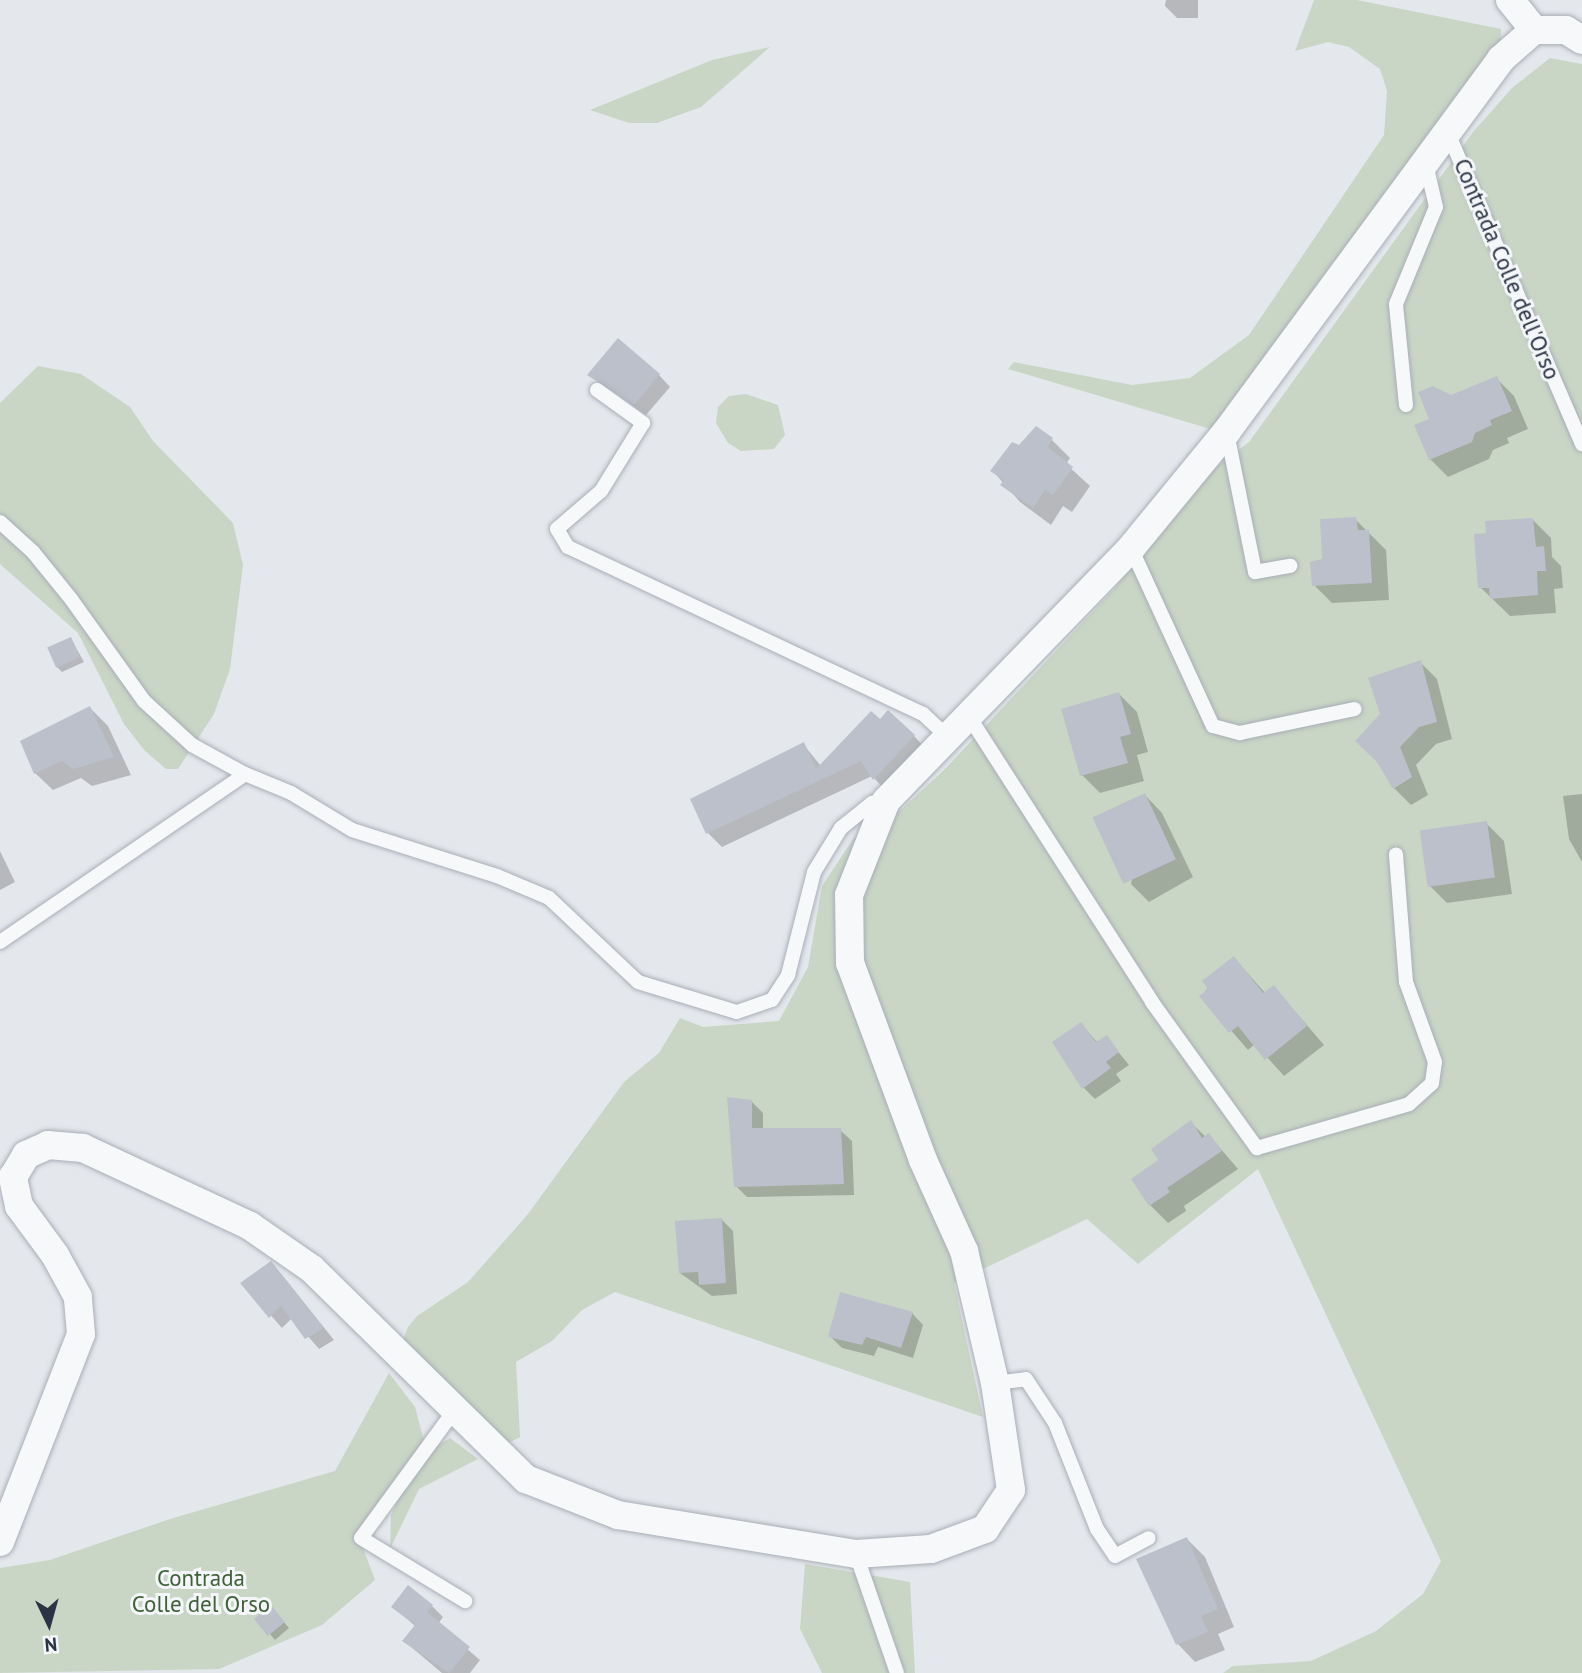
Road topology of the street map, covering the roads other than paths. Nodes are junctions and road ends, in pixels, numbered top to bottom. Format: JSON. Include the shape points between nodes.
{"nodes":[{"id":1,"x":1510,"y":0,"type":"edge"},
{"id":2,"x":1534,"y":30,"type":"junction"},
{"id":3,"x":1582,"y":40,"type":"edge"},
{"id":4,"x":1448,"y":133,"type":"junction"},
{"id":5,"x":1425,"y":162,"type":"junction"},
{"id":6,"x":597,"y":390,"type":"dead end"},
{"id":7,"x":1406,"y":405,"type":"dead end"},
{"id":8,"x":1227,"y":431,"type":"junction"},
{"id":9,"x":1581,"y":436,"type":"edge"},
{"id":10,"x":0,"y":522,"type":"edge"},
{"id":11,"x":1131,"y":548,"type":"junction"},
{"id":12,"x":1290,"y":566,"type":"dead end"},
{"id":13,"x":1354,"y":709,"type":"dead end"},
{"id":14,"x":970,"y":718,"type":"junction"},
{"id":15,"x":949,"y":738,"type":"junction"},
{"id":16,"x":245,"y":774,"type":"junction"},
{"id":17,"x":886,"y":801,"type":"junction"},
{"id":18,"x":1396,"y":854,"type":"dead end"},
{"id":19,"x":0,"y":942,"type":"edge"},
{"id":20,"x":995,"y":1383,"type":"junction"},
{"id":21,"x":454,"y":1411,"type":"junction"},
{"id":22,"x":1149,"y":1538,"type":"dead end"},
{"id":23,"x":0,"y":1542,"type":"edge"},
{"id":24,"x":856,"y":1554,"type":"junction"},
{"id":25,"x":466,"y":1601,"type":"dead end"},
{"id":26,"x":897,"y":1673,"type":"edge"}],
"edges":[{"from":1,"to":2,"type":"street"},
{"from":2,"to":3,"type":"street","via":[[1566,30]]},
{"from":2,"to":4,"type":"street","via":[[1502,59]]},
{"from":4,"to":5,"type":"street"},
{"from":4,"to":9,"type":"lane","name":"Contrada Colle dell'Orso"},
{"from":5,"to":7,"type":"lane","via":[[1436,207],[1396,304]]},
{"from":5,"to":8,"type":"street"},
{"from":6,"to":15,"type":"lane","via":[[643,423],[601,491],[557,529],[568,547],[923,714]]},
{"from":8,"to":11,"type":"street"},
{"from":8,"to":12,"type":"lane","via":[[1255,572]]},
{"from":10,"to":16,"type":"lane","via":[[33,552],[71,598],[144,701],[192,745]]},
{"from":11,"to":13,"type":"lane","via":[[1213,726],[1240,733]]},
{"from":11,"to":14,"type":"street"},
{"from":14,"to":15,"type":"street"},
{"from":14,"to":18,"type":"lane","via":[[1152,1002],[1257,1149],[1409,1104],[1432,1083],[1435,1062],[1406,982]]},
{"from":15,"to":17,"type":"street"},
{"from":16,"to":17,"type":"lane","via":[[291,793],[352,830],[497,876],[549,898],[638,982],[737,1012],[772,1000],[788,975],[814,872],[841,828],[872,803]]},
{"from":16,"to":19,"type":"lane"},
{"from":17,"to":20,"type":"street","via":[[849,895],[850,963],[923,1160],[964,1251]]},
{"from":20,"to":22,"type":"lane","via":[[1026,1379],[1055,1423],[1097,1529],[1115,1556]]},
{"from":20,"to":24,"type":"street","via":[[1011,1490],[985,1529],[932,1549]]},
{"from":21,"to":23,"type":"street","via":[[312,1269],[250,1226],[83,1147],[48,1145],[26,1155],[13,1177],[19,1206],[55,1255],[78,1297],[81,1334]]},
{"from":21,"to":24,"type":"street","via":[[526,1479],[618,1515]]},
{"from":21,"to":25,"type":"lane","via":[[361,1538]]},
{"from":24,"to":26,"type":"lane"}]}
